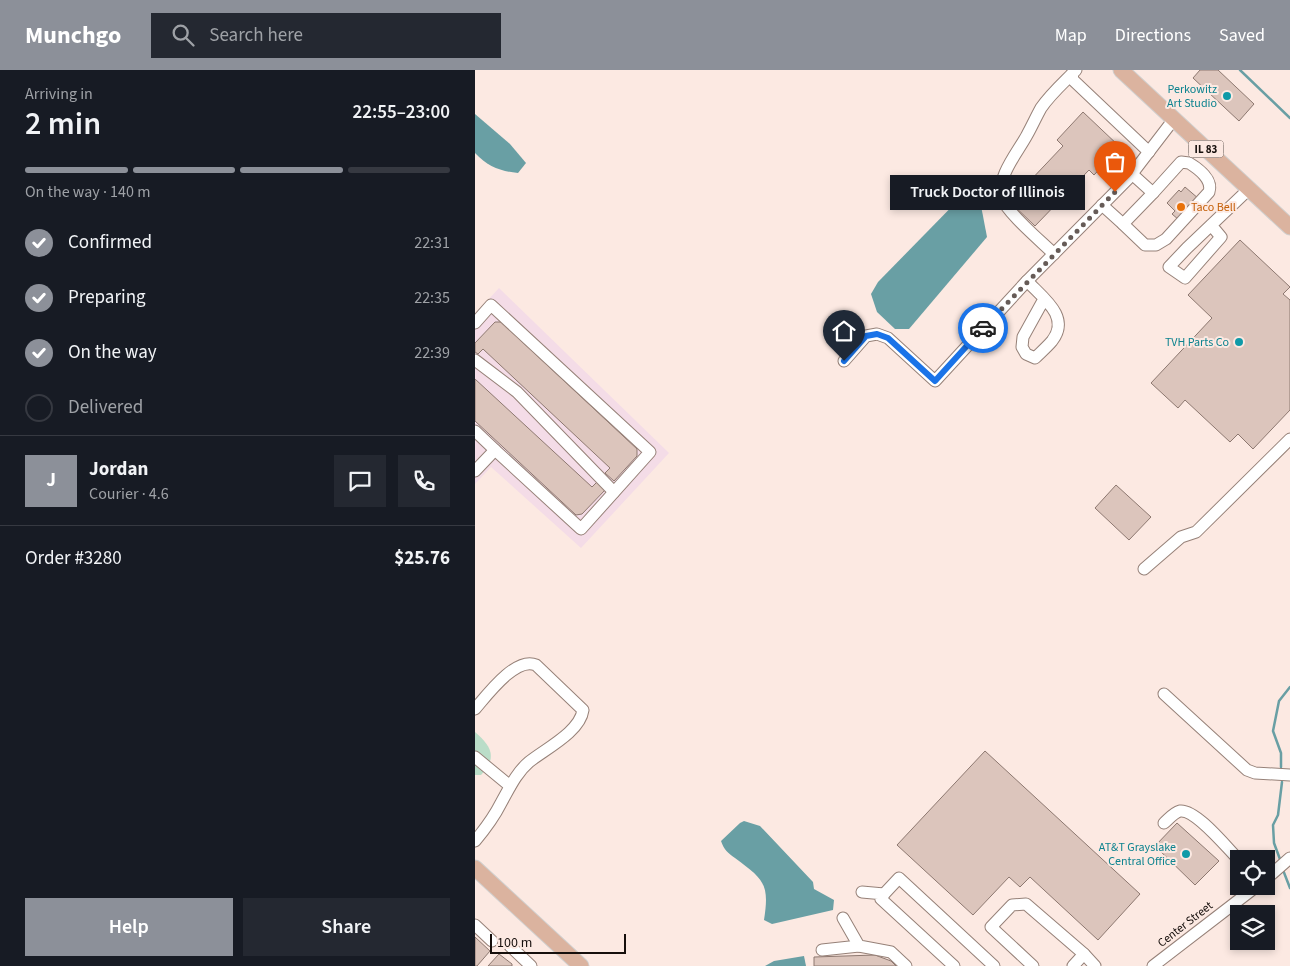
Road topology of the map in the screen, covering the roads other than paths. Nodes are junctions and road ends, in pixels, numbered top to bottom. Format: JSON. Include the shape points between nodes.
{"nodes":[{"id":1,"x":1121,"y":70,"type":"edge"},
{"id":2,"x":1074,"y":72,"type":"edge"},
{"id":3,"x":1174,"y":119,"type":"junction"},
{"id":4,"x":1149,"y":152,"type":"junction"},
{"id":5,"x":1132,"y":174,"type":"junction"},
{"id":6,"x":1249,"y":189,"type":"junction"},
{"id":7,"x":1153,"y":193,"type":"junction"},
{"id":8,"x":1102,"y":205,"type":"junction"},
{"id":9,"x":1123,"y":224,"type":"junction"},
{"id":10,"x":1211,"y":225,"type":"junction"},
{"id":11,"x":1290,"y":227,"type":"edge"},
{"id":12,"x":1054,"y":254,"type":"junction"},
{"id":13,"x":1027,"y":281,"type":"junction"},
{"id":14,"x":1044,"y":298,"type":"junction"},
{"id":15,"x":475,"y":323,"type":"edge"},
{"id":16,"x":475,"y":360,"type":"edge"},
{"id":17,"x":844,"y":361,"type":"dead end"},
{"id":18,"x":475,"y":431,"type":"edge"},
{"id":19,"x":1290,"y":439,"type":"edge"},
{"id":20,"x":495,"y":450,"type":"junction"},
{"id":21,"x":475,"y":470,"type":"edge"},
{"id":22,"x":615,"y":492,"type":"junction"},
{"id":23,"x":1144,"y":569,"type":"dead end"},
{"id":24,"x":1164,"y":694,"type":"dead end"},
{"id":25,"x":475,"y":709,"type":"edge"},
{"id":26,"x":475,"y":757,"type":"edge"},
{"id":27,"x":1290,"y":775,"type":"edge"},
{"id":28,"x":510,"y":786,"type":"junction"},
{"id":29,"x":1165,"y":823,"type":"dead end"},
{"id":30,"x":475,"y":841,"type":"edge"},
{"id":31,"x":1230,"y":851,"type":"edge"},
{"id":32,"x":1290,"y":858,"type":"edge"},
{"id":33,"x":475,"y":868,"type":"edge"},
{"id":34,"x":1275,"y":871,"type":"edge"},
{"id":35,"x":862,"y":892,"type":"dead end"},
{"id":36,"x":884,"y":894,"type":"junction"},
{"id":37,"x":1245,"y":895,"type":"edge"},
{"id":38,"x":843,"y":918,"type":"dead end"},
{"id":39,"x":475,"y":925,"type":"edge"},
{"id":40,"x":492,"y":941,"type":"dead end"},
{"id":41,"x":510,"y":946,"type":"dead end"},
{"id":42,"x":859,"y":946,"type":"junction"},
{"id":43,"x":822,"y":950,"type":"dead end"},
{"id":44,"x":1084,"y":954,"type":"junction"},
{"id":45,"x":531,"y":966,"type":"edge"},
{"id":46,"x":581,"y":966,"type":"edge"},
{"id":47,"x":906,"y":966,"type":"edge"},
{"id":48,"x":954,"y":966,"type":"edge"},
{"id":49,"x":994,"y":966,"type":"edge"},
{"id":50,"x":1033,"y":966,"type":"edge"},
{"id":51,"x":1073,"y":966,"type":"edge"},
{"id":52,"x":1095,"y":966,"type":"edge"},
{"id":53,"x":1153,"y":966,"type":"edge"}],
"edges":[{"from":1,"to":3,"type":"main road","number":"IL 83"},
{"from":2,"to":4,"type":"street","via":[[1073,80]]},
{"from":2,"to":12,"type":"street","via":[[1041,108],[1007,166],[1001,189],[1002,200]]},
{"from":3,"to":4,"type":"street"},
{"from":3,"to":6,"type":"main road","number":"IL 83"},
{"from":4,"to":5,"type":"street"},
{"from":5,"to":7,"type":"street"},
{"from":5,"to":8,"type":"street"},
{"from":6,"to":10,"type":"street"},
{"from":6,"to":11,"type":"main road","number":"IL 83"},
{"from":7,"to":9,"type":"street"},
{"from":7,"to":9,"type":"street","via":[[1181,162],[1193,166],[1210,182],[1211,188],[1166,239],[1156,245],[1145,245]]},
{"from":8,"to":9,"type":"street"},
{"from":8,"to":12,"type":"street"},
{"from":10,"to":10,"type":"street","via":[[1187,248],[1169,267],[1185,278],[1221,237]]},
{"from":12,"to":13,"type":"street"},
{"from":13,"to":14,"type":"street"},
{"from":13,"to":17,"type":"street","via":[[935,381],[888,338],[877,334],[866,336]]},
{"from":14,"to":14,"type":"street","via":[[1058,314],[1058,330],[1035,358],[1022,347],[1023,337]]},
{"from":15,"to":22,"type":"street","via":[[491,305],[650,452]]},
{"from":16,"to":22,"type":"street","via":[[517,392]]},
{"from":18,"to":20,"type":"street"},
{"from":19,"to":23,"type":"street","via":[[1196,532],[1181,536]]},
{"from":20,"to":21,"type":"street"},
{"from":20,"to":22,"type":"street","via":[[581,529]]},
{"from":24,"to":27,"type":"street","via":[[1247,770]]},
{"from":25,"to":28,"type":"street","via":[[510,672],[528,663],[536,665],[583,710],[570,730],[527,764]]},
{"from":26,"to":28,"type":"street"},
{"from":28,"to":30,"type":"street"},
{"from":29,"to":31,"type":"street","via":[[1175,813],[1189,812]]},
{"from":32,"to":34,"type":"street"},
{"from":33,"to":46,"type":"main road"},
{"from":35,"to":36,"type":"street"},
{"from":36,"to":48,"type":"street","via":[[881,899]]},
{"from":36,"to":49,"type":"street","via":[[899,878]]},
{"from":37,"to":53,"type":"street","name":"Center Street"},
{"from":38,"to":42,"type":"street"},
{"from":39,"to":40,"type":"street"},
{"from":41,"to":45,"type":"street"},
{"from":42,"to":43,"type":"street"},
{"from":42,"to":47,"type":"street","via":[[891,952]]},
{"from":44,"to":50,"type":"street","via":[[1026,904],[1012,905],[991,927]]},
{"from":44,"to":51,"type":"street"},
{"from":44,"to":52,"type":"street"}]}
